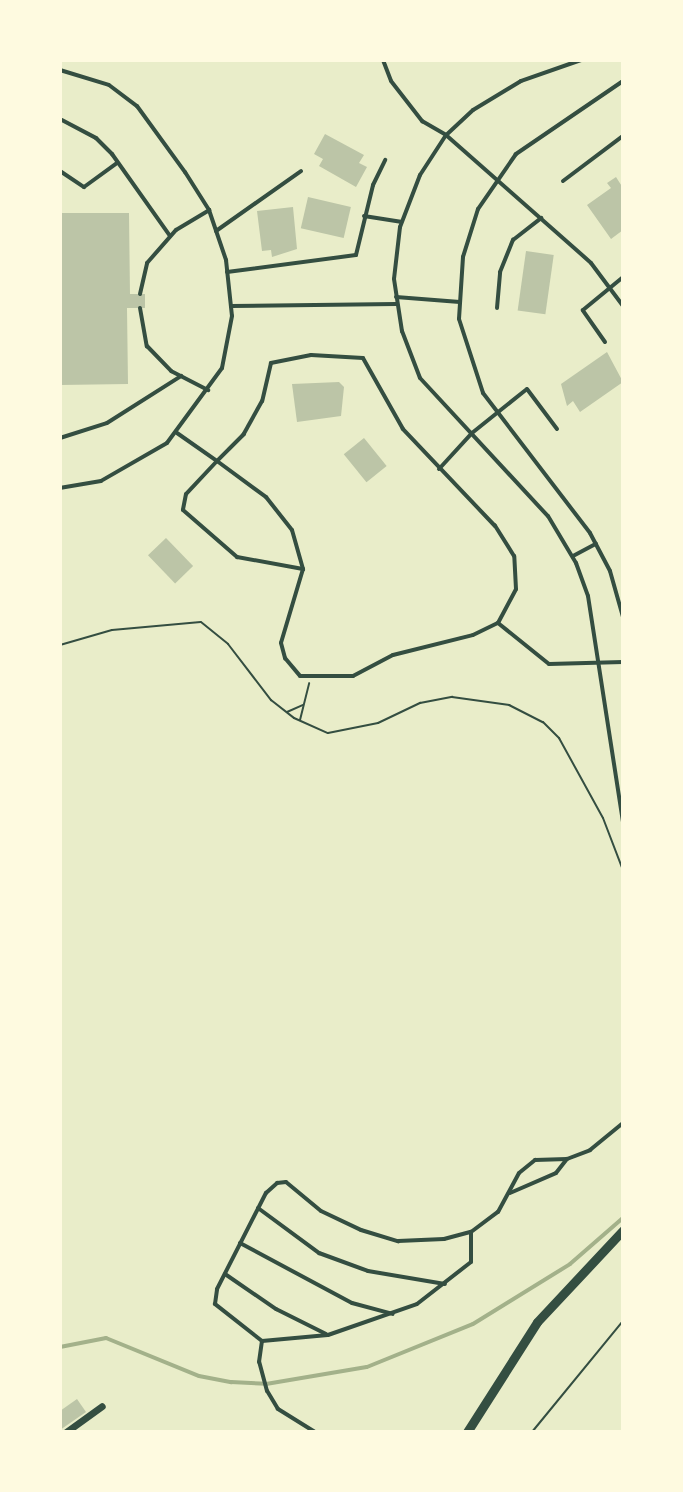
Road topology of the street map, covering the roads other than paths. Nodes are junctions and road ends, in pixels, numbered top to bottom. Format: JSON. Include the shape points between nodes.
{"nodes":[{"id":1,"x":383,"y":60,"type":"edge"},
{"id":2,"x":581,"y":60,"type":"edge"},
{"id":3,"x":60,"y":70,"type":"edge"},
{"id":4,"x":623,"y":81,"type":"edge"},
{"id":5,"x":60,"y":119,"type":"edge"},
{"id":6,"x":446,"y":135,"type":"junction"},
{"id":7,"x":623,"y":136,"type":"edge"},
{"id":8,"x":385,"y":160,"type":"dead end"},
{"id":9,"x":118,"y":163,"type":"junction"},
{"id":10,"x":60,"y":171,"type":"edge"},
{"id":11,"x":301,"y":171,"type":"dead end"},
{"id":12,"x":498,"y":181,"type":"junction"},
{"id":13,"x":563,"y":181,"type":"dead end"},
{"id":14,"x":209,"y":210,"type":"junction"},
{"id":15,"x":364,"y":216,"type":"junction"},
{"id":16,"x":541,"y":218,"type":"junction"},
{"id":17,"x":402,"y":222,"type":"junction"},
{"id":18,"x":216,"y":231,"type":"junction"},
{"id":19,"x":170,"y":236,"type":"junction"},
{"id":20,"x":227,"y":272,"type":"junction"},
{"id":21,"x":623,"y":277,"type":"edge"},
{"id":22,"x":609,"y":287,"type":"junction"},
{"id":23,"x":140,"y":294,"type":"dead end"},
{"id":24,"x":396,"y":297,"type":"junction"},
{"id":25,"x":460,"y":302,"type":"junction"},
{"id":26,"x":397,"y":304,"type":"junction"},
{"id":27,"x":231,"y":306,"type":"junction"},
{"id":28,"x":623,"y":306,"type":"edge"},
{"id":29,"x":140,"y":308,"type":"dead end"},
{"id":30,"x":497,"y":308,"type":"dead end"},
{"id":31,"x":605,"y":342,"type":"dead end"},
{"id":32,"x":181,"y":376,"type":"junction"},
{"id":33,"x":208,"y":390,"type":"junction"},
{"id":34,"x":497,"y":411,"type":"junction"},
{"id":35,"x":557,"y":429,"type":"dead end"},
{"id":36,"x":177,"y":433,"type":"junction"},
{"id":37,"x":472,"y":433,"type":"junction"},
{"id":38,"x":60,"y":438,"type":"edge"},
{"id":39,"x":217,"y":461,"type":"junction"},
{"id":40,"x":439,"y":469,"type":"junction"},
{"id":41,"x":60,"y":488,"type":"edge"},
{"id":42,"x":596,"y":544,"type":"junction"},
{"id":43,"x":573,"y":556,"type":"junction"},
{"id":44,"x":303,"y":569,"type":"junction"},
{"id":45,"x":623,"y":617,"type":"edge"},
{"id":46,"x":498,"y":623,"type":"junction"},
{"id":47,"x":623,"y":662,"type":"edge"},
{"id":48,"x":599,"y":664,"type":"junction"},
{"id":49,"x":623,"y":822,"type":"edge"},
{"id":50,"x":623,"y":1123,"type":"edge"},
{"id":51,"x":567,"y":1159,"type":"junction"},
{"id":52,"x":510,"y":1193,"type":"junction"},
{"id":53,"x":258,"y":1208,"type":"junction"},
{"id":54,"x":623,"y":1230,"type":"edge"},
{"id":55,"x":471,"y":1232,"type":"junction"},
{"id":56,"x":240,"y":1243,"type":"junction"},
{"id":57,"x":225,"y":1274,"type":"junction"},
{"id":58,"x":445,"y":1284,"type":"junction"},
{"id":59,"x":394,"y":1314,"type":"junction"},
{"id":60,"x":328,"y":1335,"type":"junction"},
{"id":61,"x":262,"y":1341,"type":"junction"},
{"id":62,"x":102,"y":1406,"type":"dead end"},
{"id":63,"x":66,"y":1432,"type":"edge"},
{"id":64,"x":315,"y":1432,"type":"edge"},
{"id":65,"x":364,"y":1432,"type":"edge"},
{"id":66,"x":371,"y":1432,"type":"edge"},
{"id":67,"x":467,"y":1432,"type":"edge"}],
"edges":[{"from":1,"to":6,"type":"lane","via":[[391,81],[422,121]]},
{"from":2,"to":6,"type":"lane","via":[[521,81],[473,110]]},
{"from":3,"to":14,"type":"lane","via":[[109,85],[137,106]]},
{"from":4,"to":12,"type":"lane","via":[[542,133],[516,154]]},
{"from":5,"to":9,"type":"lane","via":[[96,138]]},
{"from":6,"to":12,"type":"lane"},
{"from":6,"to":17,"type":"lane","via":[[420,175]]},
{"from":7,"to":13,"type":"lane"},
{"from":8,"to":15,"type":"lane"},
{"from":9,"to":10,"type":"lane","via":[[84,187]]},
{"from":9,"to":19,"type":"lane"},
{"from":11,"to":18,"type":"lane"},
{"from":12,"to":16,"type":"lane"},
{"from":12,"to":25,"type":"lane","via":[[478,209],[463,257]]},
{"from":14,"to":18,"type":"lane"},
{"from":14,"to":19,"type":"lane"},
{"from":15,"to":17,"type":"lane"},
{"from":15,"to":20,"type":"lane","via":[[356,255],[346,261]]},
{"from":16,"to":22,"type":"lane"},
{"from":16,"to":30,"type":"lane","via":[[513,240],[500,272]]},
{"from":17,"to":24,"type":"lane"},
{"from":18,"to":20,"type":"lane"},
{"from":19,"to":23,"type":"lane","via":[[147,263]]},
{"from":20,"to":27,"type":"lane"},
{"from":21,"to":22,"type":"lane"},
{"from":22,"to":28,"type":"lane"},
{"from":22,"to":31,"type":"lane","via":[[583,310]]},
{"from":24,"to":25,"type":"lane"},
{"from":24,"to":26,"type":"lane"},
{"from":25,"to":34,"type":"lane","via":[[459,319],[478,378]]},
{"from":26,"to":27,"type":"lane"},
{"from":26,"to":37,"type":"lane","via":[[420,378]]},
{"from":27,"to":33,"type":"lane","via":[[222,368]]},
{"from":29,"to":32,"type":"lane","via":[[147,346]]},
{"from":32,"to":33,"type":"lane"},
{"from":32,"to":38,"type":"lane","via":[[121,416],[84,434]]},
{"from":33,"to":36,"type":"lane"},
{"from":34,"to":35,"type":"lane","via":[[527,389]]},
{"from":34,"to":37,"type":"lane"},
{"from":34,"to":42,"type":"lane"},
{"from":36,"to":39,"type":"lane"},
{"from":36,"to":41,"type":"lane","via":[[126,470],[101,481]]},
{"from":37,"to":40,"type":"lane"},
{"from":37,"to":43,"type":"lane","via":[[548,516]]},
{"from":39,"to":40,"type":"lane","via":[[244,434],[262,401],[271,363],[311,355],[363,358],[374,369],[385,402],[403,429]]},
{"from":39,"to":44,"type":"lane","via":[[266,497],[292,530]]},
{"from":39,"to":44,"type":"lane","via":[[186,494],[183,510],[237,557]]},
{"from":40,"to":46,"type":"lane","via":[[495,526],[514,556],[516,589]]},
{"from":42,"to":43,"type":"lane"},
{"from":42,"to":45,"type":"lane"},
{"from":43,"to":48,"type":"lane","via":[[588,596]]},
{"from":44,"to":46,"type":"lane","via":[[281,643],[285,658],[300,676],[353,676],[393,655]]},
{"from":46,"to":48,"type":"lane","via":[[549,664]]},
{"from":47,"to":48,"type":"lane"},
{"from":48,"to":49,"type":"lane"},
{"from":50,"to":51,"type":"lane","via":[[590,1150]]},
{"from":51,"to":52,"type":"lane","via":[[556,1173]]},
{"from":51,"to":52,"type":"lane","via":[[535,1160],[519,1173]]},
{"from":52,"to":55,"type":"lane","via":[[498,1212]]},
{"from":53,"to":55,"type":"lane","via":[[266,1193],[286,1182],[321,1211],[398,1241]]},
{"from":53,"to":56,"type":"lane"},
{"from":53,"to":58,"type":"lane","via":[[319,1253],[368,1271]]},
{"from":54,"to":67,"type":"street","via":[[537,1322]]},
{"from":55,"to":58,"type":"lane","via":[[471,1262]]},
{"from":56,"to":57,"type":"lane"},
{"from":56,"to":59,"type":"lane","via":[[352,1303]]},
{"from":57,"to":60,"type":"lane","via":[[276,1309]]},
{"from":57,"to":61,"type":"lane","via":[[215,1304]]},
{"from":58,"to":59,"type":"lane"},
{"from":59,"to":60,"type":"lane"},
{"from":60,"to":61,"type":"lane"},
{"from":61,"to":64,"type":"lane","via":[[259,1362],[267,1391],[278,1409]]},
{"from":62,"to":63,"type":"street"},
{"from":65,"to":66,"type":"lane"}]}
